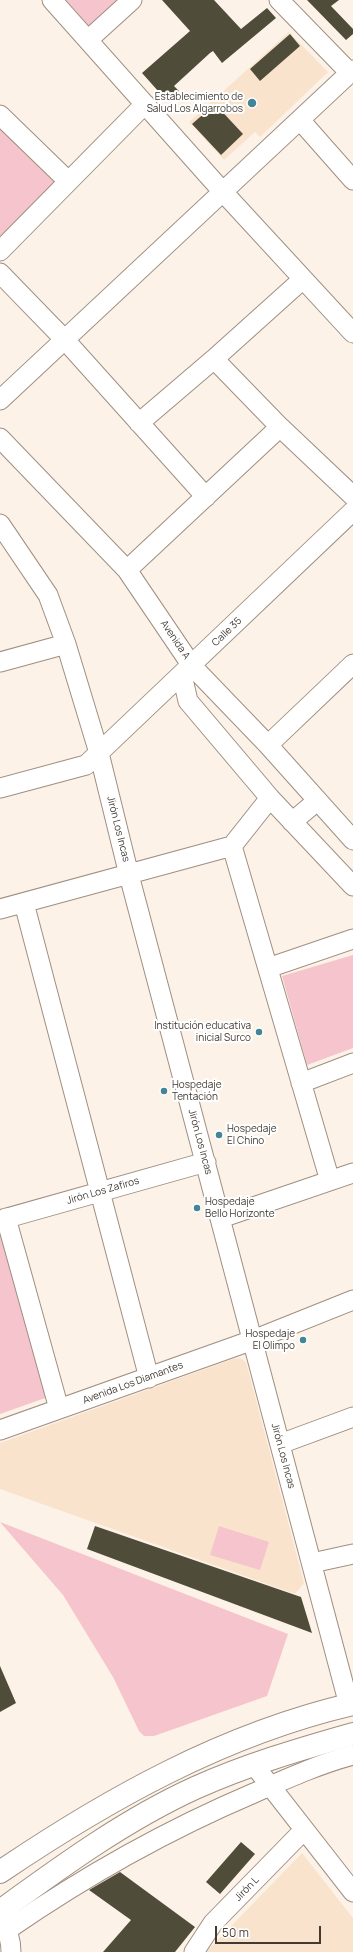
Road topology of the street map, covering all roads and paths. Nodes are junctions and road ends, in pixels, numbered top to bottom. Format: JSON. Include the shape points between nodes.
{"nodes":[{"id":1,"x":52,"y":0,"type":"edge"},
{"id":2,"x":132,"y":0,"type":"edge"},
{"id":3,"x":279,"y":0,"type":"edge"},
{"id":4,"x":88,"y":40,"type":"junction"},
{"id":5,"x":351,"y":71,"type":"edge"},
{"id":6,"x":144,"y":104,"type":"junction"},
{"id":7,"x":0,"y":115,"type":"edge"},
{"id":8,"x":300,"y":120,"type":"junction"},
{"id":9,"x":353,"y":180,"type":"edge"},
{"id":10,"x":68,"y":181,"type":"junction"},
{"id":11,"x":223,"y":192,"type":"junction"},
{"id":12,"x":0,"y":251,"type":"edge"},
{"id":13,"x":0,"y":273,"type":"edge"},
{"id":14,"x":303,"y":278,"type":"junction"},
{"id":15,"x":353,"y":333,"type":"edge"},
{"id":16,"x":65,"y":340,"type":"junction"},
{"id":17,"x":214,"y":359,"type":"junction"},
{"id":18,"x":0,"y":400,"type":"edge"},
{"id":19,"x":139,"y":422,"type":"junction"},
{"id":20,"x":280,"y":427,"type":"junction"},
{"id":21,"x":0,"y":438,"type":"edge"},
{"id":22,"x":353,"y":496,"type":"edge"},
{"id":23,"x":206,"y":497,"type":"junction"},
{"id":24,"x":353,"y":510,"type":"edge"},
{"id":25,"x":0,"y":524,"type":"edge"},
{"id":26,"x":127,"y":570,"type":"junction"},
{"id":27,"x":66,"y":644,"type":"junction"},
{"id":28,"x":0,"y":662,"type":"edge"},
{"id":29,"x":352,"y":667,"type":"edge"},
{"id":30,"x":187,"y":670,"type":"junction"},
{"id":31,"x":268,"y":745,"type":"junction"},
{"id":32,"x":99,"y":753,"type":"junction"},
{"id":33,"x":0,"y":788,"type":"edge"},
{"id":34,"x":270,"y":798,"type":"junction"},
{"id":35,"x":317,"y":801,"type":"junction"},
{"id":36,"x":292,"y":822,"type":"junction"},
{"id":37,"x":353,"y":840,"type":"edge"},
{"id":38,"x":232,"y":846,"type":"junction"},
{"id":39,"x":130,"y":875,"type":"junction"},
{"id":40,"x":353,"y":886,"type":"edge"},
{"id":41,"x":24,"y":903,"type":"junction"},
{"id":42,"x":0,"y":909,"type":"edge"},
{"id":43,"x":353,"y":939,"type":"edge"},
{"id":44,"x":268,"y":968,"type":"junction"},
{"id":45,"x":353,"y":1063,"type":"edge"},
{"id":46,"x":301,"y":1083,"type":"junction"},
{"id":47,"x":206,"y":1162,"type":"junction"},
{"id":48,"x":353,"y":1173,"type":"edge"},
{"id":49,"x":330,"y":1181,"type":"junction"},
{"id":50,"x":101,"y":1192,"type":"junction"},
{"id":51,"x":221,"y":1218,"type":"junction"},
{"id":52,"x":3,"y":1219,"type":"edge"},
{"id":53,"x":353,"y":1300,"type":"edge"},
{"id":54,"x":259,"y":1337,"type":"junction"},
{"id":55,"x":148,"y":1378,"type":"junction"},
{"id":56,"x":59,"y":1409,"type":"junction"},
{"id":57,"x":353,"y":1417,"type":"edge"},
{"id":58,"x":0,"y":1430,"type":"edge"},
{"id":59,"x":280,"y":1444,"type":"junction"},
{"id":60,"x":353,"y":1554,"type":"edge"},
{"id":61,"x":312,"y":1563,"type":"junction"},
{"id":62,"x":350,"y":1695,"type":"edge"},
{"id":63,"x":353,"y":1734,"type":"edge"},
{"id":64,"x":242,"y":1740,"type":"junction"},
{"id":65,"x":353,"y":1755,"type":"edge"},
{"id":66,"x":254,"y":1765,"type":"junction"},
{"id":67,"x":270,"y":1786,"type":"junction"},
{"id":68,"x":304,"y":1830,"type":"junction"},
{"id":69,"x":0,"y":1872,"type":"edge"},
{"id":70,"x":353,"y":1892,"type":"edge"},
{"id":71,"x":2,"y":1920,"type":"edge"},
{"id":72,"x":11,"y":1952,"type":"edge"},
{"id":73,"x":194,"y":1952,"type":"edge"}],
"edges":[{"from":1,"to":4,"type":"street"},
{"from":2,"to":4,"type":"street"},
{"from":3,"to":5,"type":"street"},
{"from":4,"to":6,"type":"street"},
{"from":5,"to":8,"type":"street"},
{"from":6,"to":10,"type":"street"},
{"from":6,"to":11,"type":"street"},
{"from":7,"to":10,"type":"street"},
{"from":8,"to":9,"type":"street"},
{"from":8,"to":11,"type":"street"},
{"from":10,"to":12,"type":"street"},
{"from":11,"to":14,"type":"street"},
{"from":11,"to":16,"type":"street"},
{"from":13,"to":16,"type":"street"},
{"from":14,"to":15,"type":"street"},
{"from":14,"to":17,"type":"street"},
{"from":16,"to":18,"type":"street"},
{"from":16,"to":19,"type":"street"},
{"from":17,"to":19,"type":"street"},
{"from":17,"to":20,"type":"street"},
{"from":19,"to":23,"type":"street"},
{"from":20,"to":22,"type":"street"},
{"from":20,"to":23,"type":"street"},
{"from":21,"to":26,"type":"street","name":"Avenida A"},
{"from":23,"to":26,"type":"street"},
{"from":24,"to":30,"type":"street","name":"Calle 35"},
{"from":25,"to":27,"type":"street","name":"Jirón Los Incas","via":[[48,595]]},
{"from":26,"to":30,"type":"street","name":"Avenida A"},
{"from":27,"to":28,"type":"street"},
{"from":27,"to":32,"type":"street","name":"Jirón Los Incas"},
{"from":29,"to":31,"type":"street"},
{"from":30,"to":31,"type":"street","name":"Avenida A"},
{"from":30,"to":32,"type":"street","name":"Calle 35"},
{"from":30,"to":34,"type":"street","via":[[188,701]]},
{"from":31,"to":35,"type":"street","name":"Avenida A"},
{"from":32,"to":33,"type":"street","name":"Calle 35","via":[[86,765]]},
{"from":32,"to":39,"type":"street","name":"Jirón Los Incas"},
{"from":34,"to":36,"type":"street"},
{"from":34,"to":38,"type":"street"},
{"from":35,"to":36,"type":"street"},
{"from":35,"to":37,"type":"street","name":"Avenida A"},
{"from":36,"to":40,"type":"street"},
{"from":38,"to":39,"type":"street"},
{"from":38,"to":44,"type":"street"},
{"from":39,"to":41,"type":"street"},
{"from":39,"to":47,"type":"street","name":"Jirón Los Incas"},
{"from":41,"to":42,"type":"street"},
{"from":41,"to":50,"type":"street"},
{"from":43,"to":44,"type":"street"},
{"from":44,"to":46,"type":"street"},
{"from":45,"to":46,"type":"street"},
{"from":46,"to":49,"type":"street"},
{"from":47,"to":50,"type":"street","name":"Jirón Los Zafiros"},
{"from":47,"to":51,"type":"street","name":"Jirón Los Incas"},
{"from":48,"to":49,"type":"street"},
{"from":49,"to":51,"type":"street"},
{"from":50,"to":52,"type":"street","name":"Jirón Los Zafiros"},
{"from":50,"to":55,"type":"street"},
{"from":51,"to":54,"type":"street","name":"Jirón Los Incas"},
{"from":52,"to":56,"type":"street"},
{"from":53,"to":54,"type":"street"},
{"from":54,"to":55,"type":"street","name":"Avenida Los Diamantes"},
{"from":54,"to":59,"type":"street","name":"Jirón Los Incas"},
{"from":55,"to":56,"type":"street","name":"Avenida Los Diamantes"},
{"from":56,"to":58,"type":"street","name":"Avenida Los Diamantes"},
{"from":57,"to":59,"type":"street"},
{"from":59,"to":61,"type":"street","name":"Jirón Los Incas"},
{"from":60,"to":61,"type":"street"},
{"from":61,"to":62,"type":"street","name":"Jirón Los Incas"},
{"from":62,"to":64,"type":"highway","via":[[300,1719]]},
{"from":63,"to":66,"type":"highway"},
{"from":64,"to":66,"type":"highway"},
{"from":64,"to":69,"type":"highway","via":[[190,1761],[122,1795]]},
{"from":65,"to":67,"type":"street"},
{"from":66,"to":67,"type":"street"},
{"from":66,"to":71,"type":"highway","via":[[195,1789],[134,1821],[67,1863]]},
{"from":67,"to":68,"type":"street"},
{"from":67,"to":71,"type":"street","via":[[212,1810],[162,1835],[52,1898]]},
{"from":68,"to":70,"type":"street"},
{"from":68,"to":73,"type":"street","name":"Jirón L","via":[[213,1923]]},
{"from":71,"to":72,"type":"street","via":[[11,1942]]}]}
